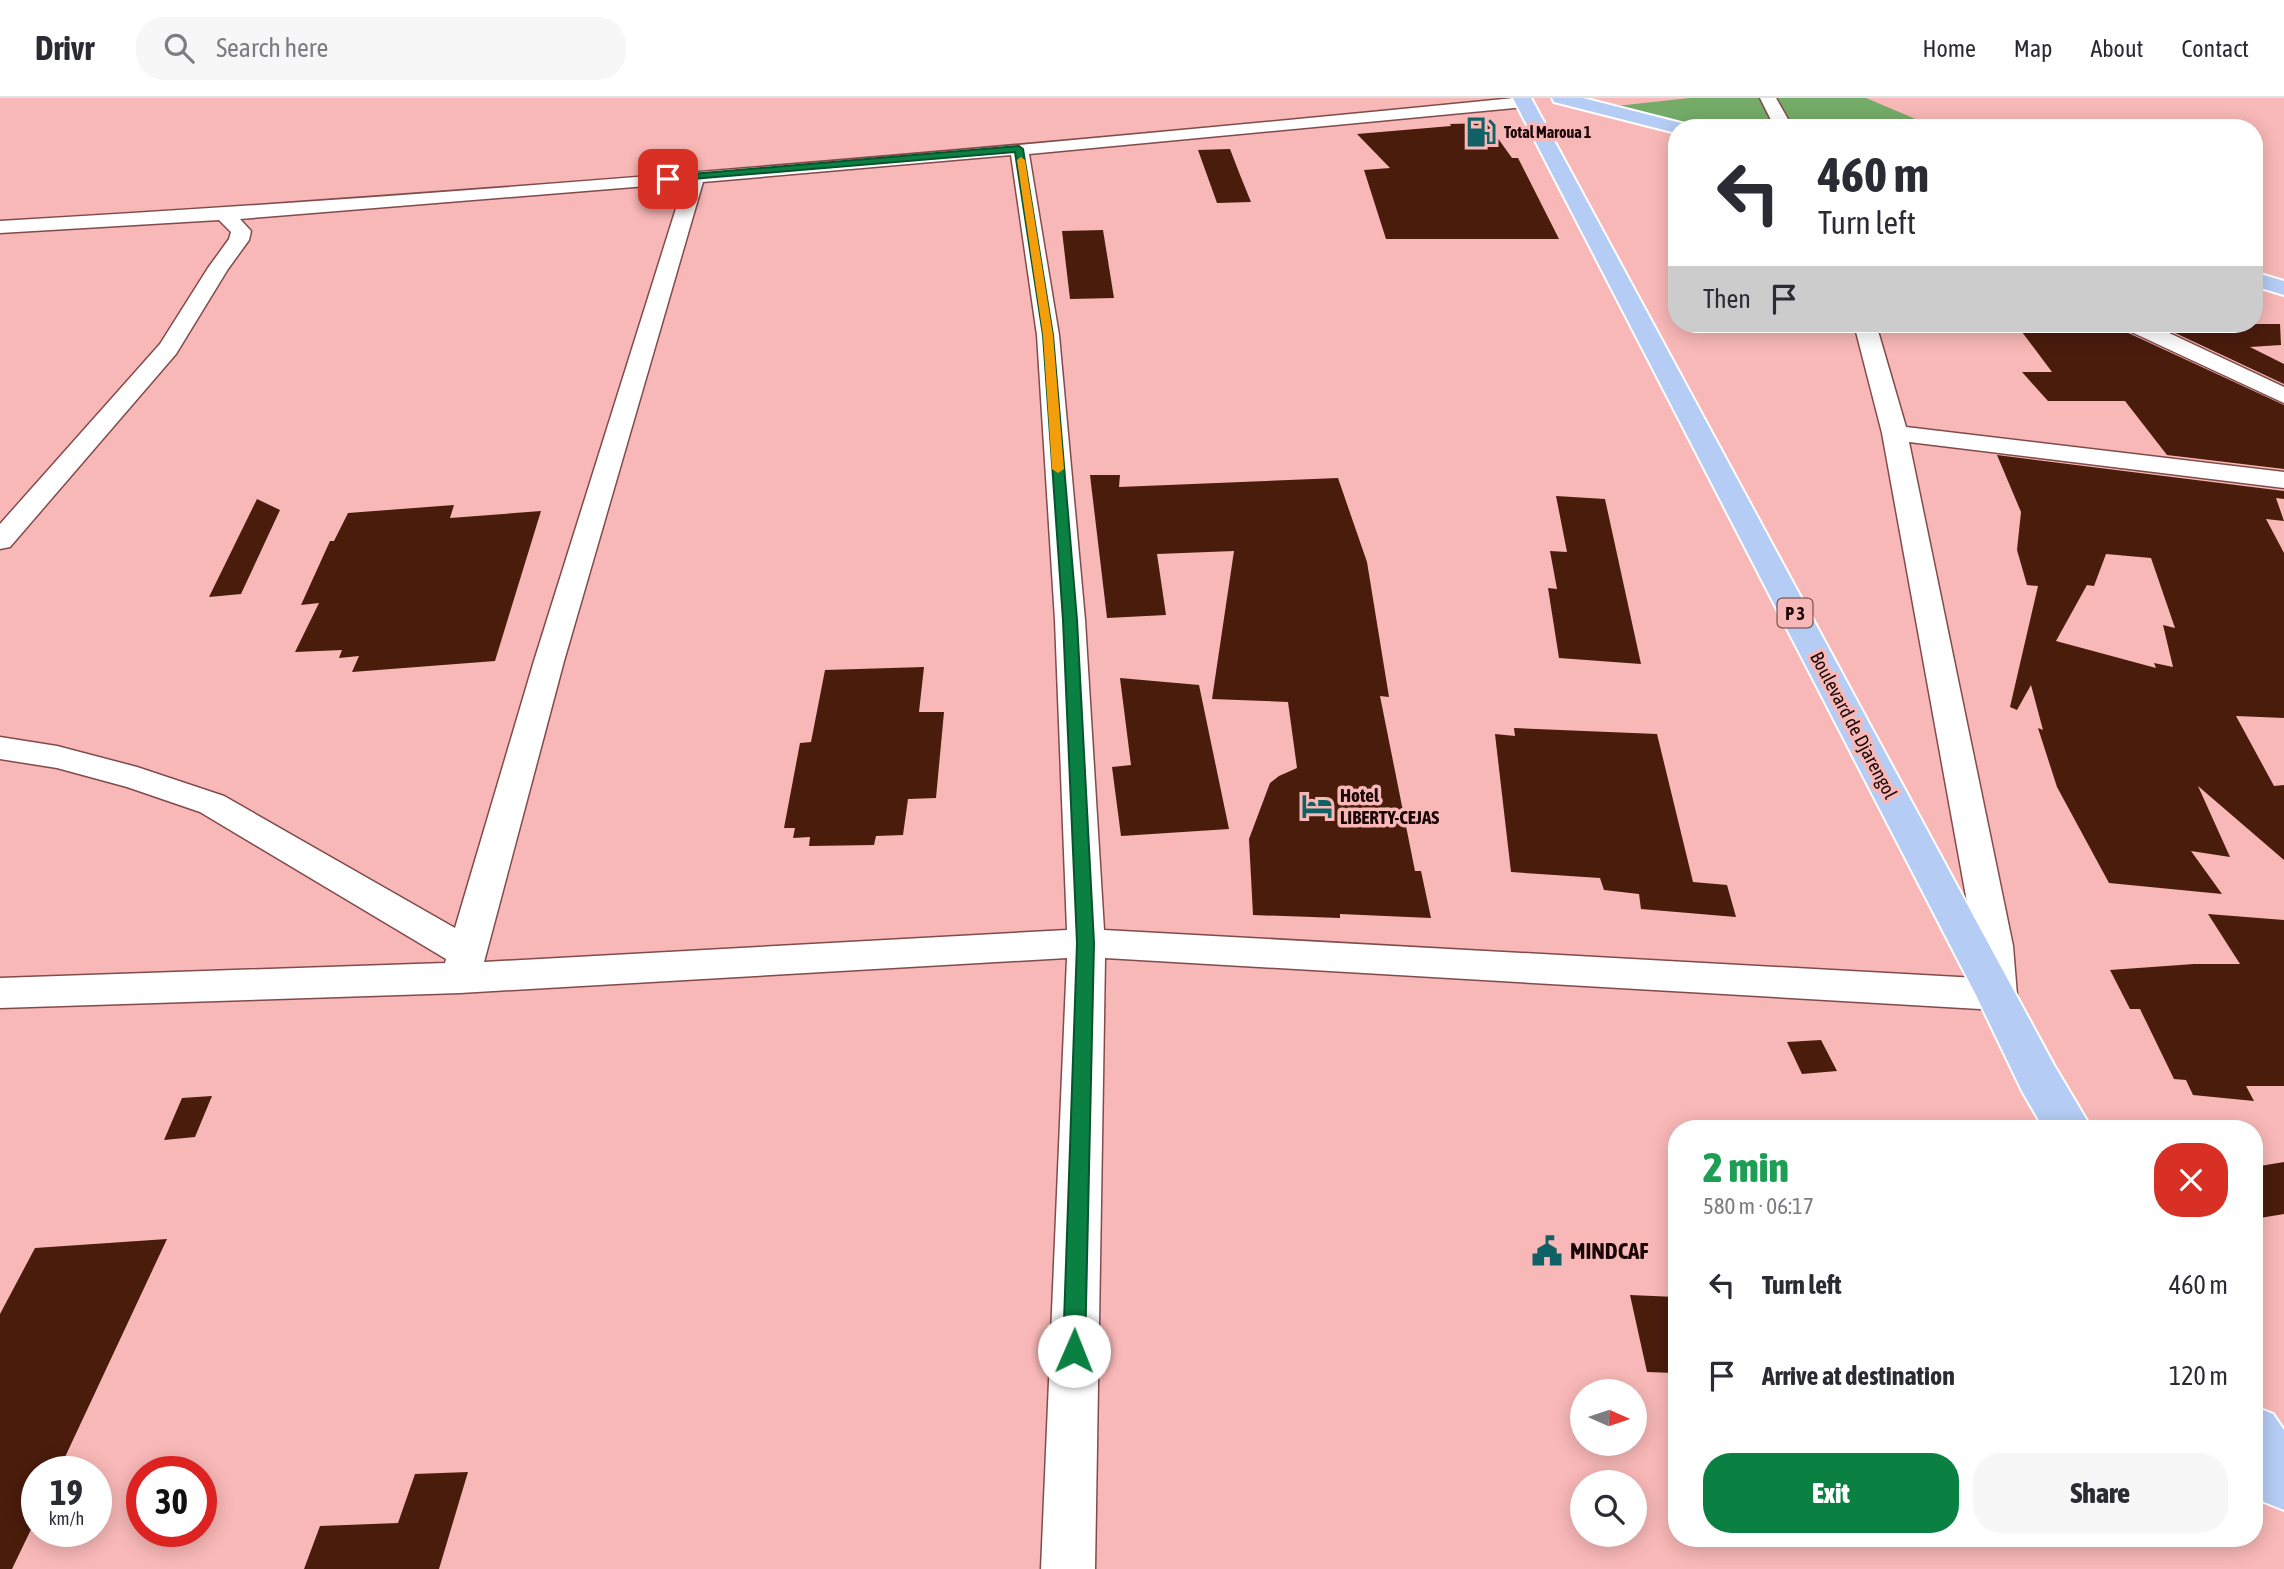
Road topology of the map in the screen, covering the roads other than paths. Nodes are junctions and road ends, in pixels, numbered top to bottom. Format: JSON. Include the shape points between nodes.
{"nodes":[{"id":1,"x":1561,"y":98,"type":"edge"},
{"id":2,"x":1768,"y":98,"type":"edge"},
{"id":3,"x":1523,"y":100,"type":"edge"},
{"id":4,"x":1779,"y":119,"type":"edge"},
{"id":5,"x":1668,"y":125,"type":"edge"},
{"id":6,"x":1019,"y":149,"type":"junction"},
{"id":7,"x":695,"y":177,"type":"junction"},
{"id":8,"x":224,"y":214,"type":"junction"},
{"id":9,"x":0,"y":227,"type":"edge"},
{"id":10,"x":2263,"y":282,"type":"edge"},
{"id":11,"x":2284,"y":288,"type":"edge"},
{"id":12,"x":1867,"y":333,"type":"edge"},
{"id":13,"x":2152,"y":333,"type":"edge"},
{"id":14,"x":2284,"y":396,"type":"edge"},
{"id":15,"x":1895,"y":433,"type":"junction"},
{"id":16,"x":2284,"y":480,"type":"edge"},
{"id":17,"x":0,"y":541,"type":"edge"},
{"id":18,"x":0,"y":748,"type":"edge"},
{"id":19,"x":1086,"y":943,"type":"junction"},
{"id":20,"x":463,"y":965,"type":"junction"},
{"id":21,"x":0,"y":993,"type":"edge"},
{"id":22,"x":1997,"y":995,"type":"junction"},
{"id":23,"x":2064,"y":1120,"type":"edge"},
{"id":24,"x":2263,"y":1448,"type":"edge"},
{"id":25,"x":2284,"y":1482,"type":"edge"},
{"id":26,"x":1068,"y":1569,"type":"edge"}],
"edges":[{"from":1,"to":5,"type":"main road"},
{"from":2,"to":4,"type":"street"},
{"from":3,"to":6,"type":"street"},
{"from":3,"to":22,"type":"main road","name":"Boulevard de Djarengol","number":"P 3"},
{"from":6,"to":7,"type":"street"},
{"from":6,"to":19,"type":"street","via":[[1048,335],[1070,620]]},
{"from":7,"to":8,"type":"street"},
{"from":7,"to":20,"type":"street"},
{"from":8,"to":9,"type":"street"},
{"from":8,"to":17,"type":"street","via":[[241,231],[239,240],[168,349]]},
{"from":10,"to":11,"type":"main road"},
{"from":12,"to":15,"type":"street"},
{"from":13,"to":14,"type":"street"},
{"from":15,"to":16,"type":"street"},
{"from":15,"to":22,"type":"street","via":[[1994,946]]},
{"from":18,"to":20,"type":"street","via":[[137,778],[212,804]]},
{"from":19,"to":20,"type":"street"},
{"from":19,"to":22,"type":"street"},
{"from":19,"to":26,"type":"street"},
{"from":20,"to":21,"type":"street"},
{"from":22,"to":23,"type":"main road","name":"Boulevard de Djarengol","number":"P 3"},
{"from":24,"to":25,"type":"main road"}]}
